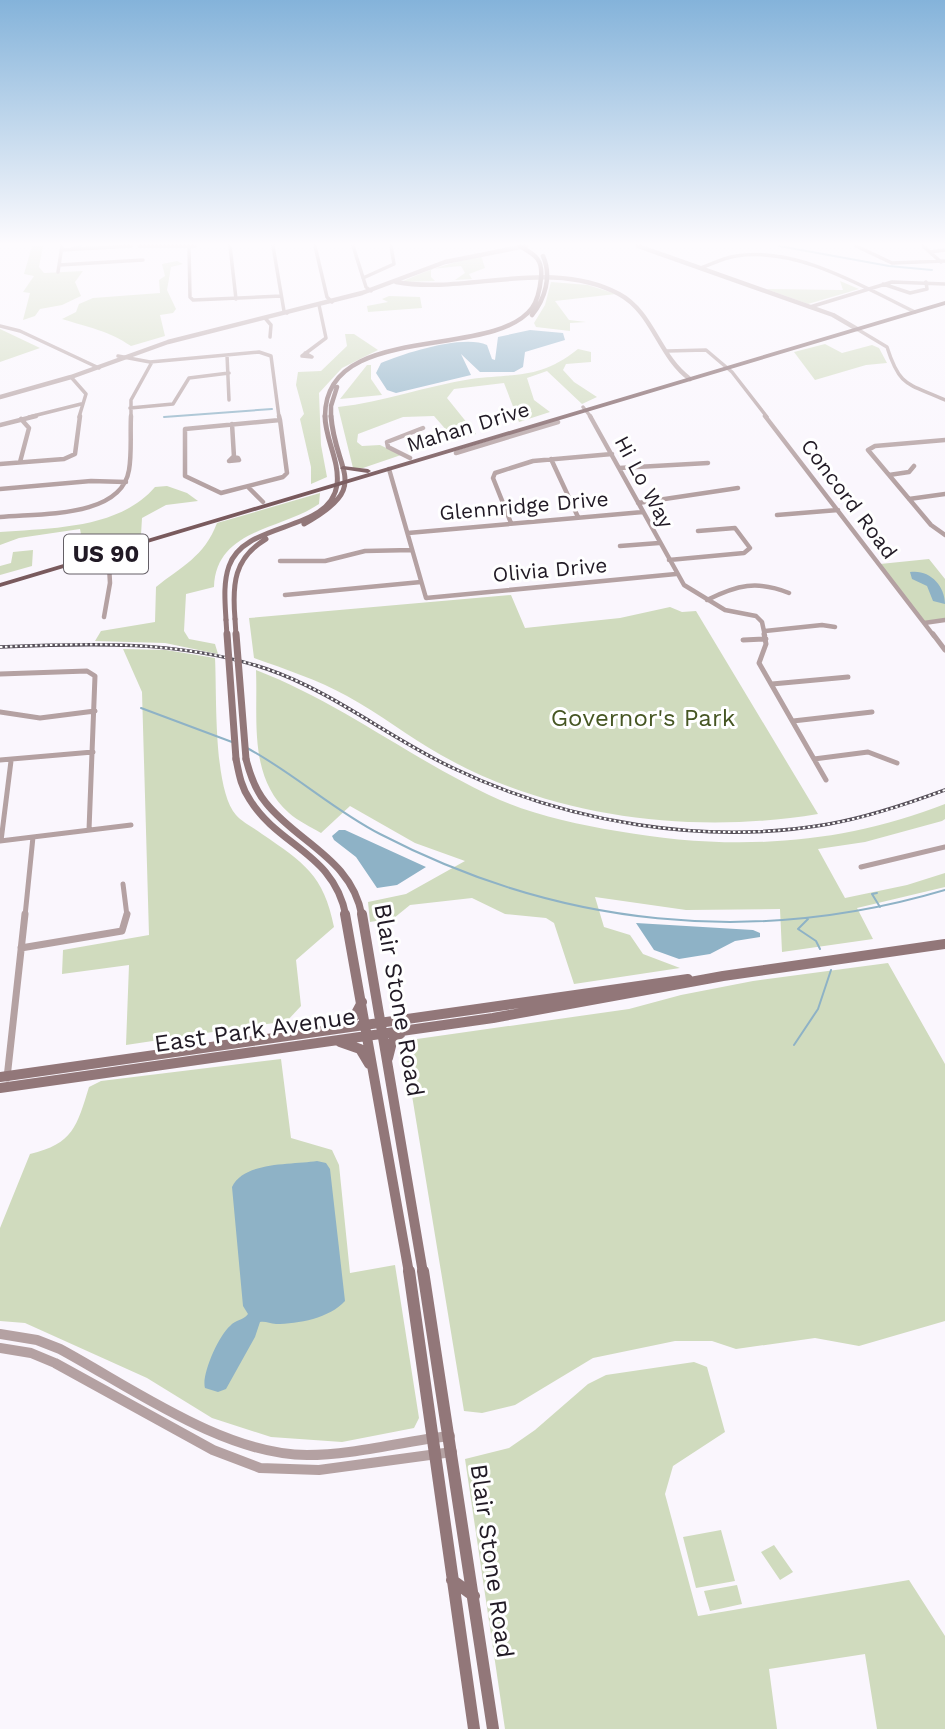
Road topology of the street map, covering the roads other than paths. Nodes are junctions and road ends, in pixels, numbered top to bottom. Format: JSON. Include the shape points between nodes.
{"nodes":[{"id":1,"x":3,"y":327,"type":"edge"},
{"id":2,"x":222,"y":327,"type":"edge"},
{"id":3,"x":225,"y":327,"type":"edge"},
{"id":4,"x":271,"y":327,"type":"edge"},
{"id":5,"x":324,"y":327,"type":"edge"},
{"id":6,"x":499,"y":327,"type":"edge"},
{"id":7,"x":509,"y":327,"type":"edge"},
{"id":8,"x":651,"y":327,"type":"edge"},
{"id":9,"x":852,"y":327,"type":"edge"},
{"id":10,"x":859,"y":327,"type":"edge"},
{"id":11,"x":855,"y":328,"type":"junction"},
{"id":12,"x":182,"y":336,"type":"junction"},
{"id":13,"x":270,"y":337,"type":"dead end"},
{"id":14,"x":667,"y":351,"type":"junction"},
{"id":15,"x":305,"y":353,"type":"dead end"},
{"id":16,"x":227,"y":355,"type":"junction"},
{"id":17,"x":120,"y":357,"type":"junction"},
{"id":18,"x":152,"y":362,"type":"junction"},
{"id":19,"x":725,"y":366,"type":"junction"},
{"id":20,"x":97,"y":367,"type":"junction"},
{"id":21,"x":229,"y":373,"type":"junction"},
{"id":22,"x":71,"y":377,"type":"junction"},
{"id":23,"x":687,"y":378,"type":"junction"},
{"id":24,"x":0,"y":396,"type":"edge"},
{"id":25,"x":229,"y":400,"type":"dead end"},
{"id":26,"x":945,"y":400,"type":"edge"},
{"id":27,"x":81,"y":404,"type":"junction"},
{"id":28,"x":130,"y":408,"type":"junction"},
{"id":29,"x":585,"y":408,"type":"junction"},
{"id":30,"x":21,"y":419,"type":"junction"},
{"id":31,"x":280,"y":420,"type":"junction"},
{"id":32,"x":558,"y":422,"type":"dead end"},
{"id":33,"x":232,"y":424,"type":"junction"},
{"id":34,"x":0,"y":425,"type":"edge"},
{"id":35,"x":423,"y":428,"type":"dead end"},
{"id":36,"x":521,"y":429,"type":"junction"},
{"id":37,"x":487,"y":439,"type":"junction"},
{"id":38,"x":945,"y":441,"type":"edge"},
{"id":39,"x":456,"y":453,"type":"dead end"},
{"id":40,"x":611,"y":454,"type":"junction"},
{"id":41,"x":234,"y":457,"type":"dead end"},
{"id":42,"x":410,"y":458,"type":"junction"},
{"id":43,"x":551,"y":459,"type":"junction"},
{"id":44,"x":20,"y":462,"type":"junction"},
{"id":45,"x":708,"y":463,"type":"dead end"},
{"id":46,"x":0,"y":464,"type":"edge"},
{"id":47,"x":915,"y":466,"type":"dead end"},
{"id":48,"x":343,"y":468,"type":"junction"},
{"id":49,"x":619,"y":468,"type":"junction"},
{"id":50,"x":389,"y":469,"type":"junction"},
{"id":51,"x":368,"y":471,"type":"junction"},
{"id":52,"x":888,"y":475,"type":"junction"},
{"id":53,"x":341,"y":481,"type":"junction"},
{"id":54,"x":126,"y":482,"type":"junction"},
{"id":55,"x":248,"y":487,"type":"junction"},
{"id":56,"x":738,"y":488,"type":"dead end"},
{"id":57,"x":0,"y":489,"type":"edge"},
{"id":58,"x":318,"y":490,"type":"junction"},
{"id":59,"x":335,"y":494,"type":"junction"},
{"id":60,"x":945,"y":494,"type":"edge"},
{"id":61,"x":909,"y":499,"type":"junction"},
{"id":62,"x":263,"y":502,"type":"junction"},
{"id":63,"x":638,"y":503,"type":"junction"},
{"id":64,"x":838,"y":510,"type":"junction"},
{"id":65,"x":324,"y":511,"type":"junction"},
{"id":66,"x":643,"y":512,"type":"junction"},
{"id":67,"x":777,"y":515,"type":"dead end"},
{"id":68,"x":0,"y":517,"type":"edge"},
{"id":69,"x":578,"y":517,"type":"junction"},
{"id":70,"x":511,"y":523,"type":"junction"},
{"id":71,"x":698,"y":531,"type":"dead end"},
{"id":72,"x":408,"y":533,"type":"junction"},
{"id":73,"x":161,"y":535,"type":"junction"},
{"id":74,"x":945,"y":535,"type":"edge"},
{"id":75,"x":260,"y":539,"type":"junction"},
{"id":76,"x":659,"y":543,"type":"junction"},
{"id":77,"x":620,"y":546,"type":"dead end"},
{"id":78,"x":110,"y":550,"type":"junction"},
{"id":79,"x":412,"y":550,"type":"junction"},
{"id":80,"x":669,"y":560,"type":"junction"},
{"id":81,"x":280,"y":561,"type":"dead end"},
{"id":82,"x":47,"y":569,"type":"junction"},
{"id":83,"x":677,"y":574,"type":"junction"},
{"id":84,"x":0,"y":580,"type":"edge"},
{"id":85,"x":421,"y":582,"type":"junction"},
{"id":86,"x":0,"y":585,"type":"edge"},
{"id":87,"x":233,"y":593,"type":"junction"},
{"id":88,"x":789,"y":593,"type":"dead end"},
{"id":89,"x":224,"y":594,"type":"junction"},
{"id":90,"x":285,"y":595,"type":"dead end"},
{"id":91,"x":707,"y":600,"type":"junction"},
{"id":92,"x":104,"y":617,"type":"dead end"},
{"id":93,"x":945,"y":620,"type":"edge"},
{"id":94,"x":924,"y":623,"type":"junction"},
{"id":95,"x":835,"y":627,"type":"dead end"},
{"id":96,"x":765,"y":631,"type":"junction"},
{"id":97,"x":766,"y":639,"type":"junction"},
{"id":98,"x":743,"y":640,"type":"dead end"},
{"id":99,"x":945,"y":650,"type":"edge"},
{"id":100,"x":0,"y":674,"type":"edge"},
{"id":101,"x":848,"y":677,"type":"dead end"},
{"id":102,"x":772,"y":684,"type":"junction"},
{"id":103,"x":0,"y":712,"type":"edge"},
{"id":104,"x":95,"y":712,"type":"junction"},
{"id":105,"x":872,"y":712,"type":"dead end"},
{"id":106,"x":793,"y":721,"type":"junction"},
{"id":107,"x":93,"y":752,"type":"junction"},
{"id":108,"x":814,"y":759,"type":"junction"},
{"id":109,"x":0,"y":760,"type":"edge"},
{"id":110,"x":11,"y":761,"type":"junction"},
{"id":111,"x":897,"y":763,"type":"dead end"},
{"id":112,"x":826,"y":780,"type":"dead end"},
{"id":113,"x":131,"y":825,"type":"dead end"},
{"id":114,"x":89,"y":830,"type":"junction"},
{"id":115,"x":33,"y":837,"type":"junction"},
{"id":116,"x":1,"y":841,"type":"edge"},
{"id":117,"x":945,"y":847,"type":"edge"},
{"id":118,"x":861,"y":867,"type":"dead end"},
{"id":119,"x":123,"y":884,"type":"dead end"},
{"id":120,"x":365,"y":933,"type":"junction"},
{"id":121,"x":349,"y":935,"type":"junction"},
{"id":122,"x":945,"y":944,"type":"edge"},
{"id":123,"x":21,"y":948,"type":"junction"},
{"id":124,"x":569,"y":1000,"type":"junction"},
{"id":125,"x":362,"y":1002,"type":"junction"},
{"id":126,"x":378,"y":1021,"type":"junction"},
{"id":127,"x":365,"y":1023,"type":"junction"},
{"id":128,"x":344,"y":1026,"type":"junction"},
{"id":129,"x":402,"y":1031,"type":"junction"},
{"id":130,"x":380,"y":1034,"type":"junction"},
{"id":131,"x":367,"y":1036,"type":"junction"},
{"id":132,"x":333,"y":1041,"type":"junction"},
{"id":133,"x":387,"y":1065,"type":"junction"},
{"id":134,"x":372,"y":1068,"type":"junction"},
{"id":135,"x":3,"y":1077,"type":"edge"},
{"id":136,"x":3,"y":1088,"type":"edge"},
{"id":137,"x":401,"y":1130,"type":"junction"},
{"id":138,"x":386,"y":1133,"type":"junction"},
{"id":139,"x":0,"y":1334,"type":"edge"},
{"id":140,"x":0,"y":1348,"type":"edge"},
{"id":141,"x":450,"y":1436,"type":"junction"},
{"id":142,"x":433,"y":1437,"type":"junction"},
{"id":143,"x":233,"y":1442,"type":"junction"},
{"id":144,"x":453,"y":1452,"type":"junction"},
{"id":145,"x":435,"y":1454,"type":"junction"},
{"id":146,"x":224,"y":1455,"type":"junction"},
{"id":147,"x":452,"y":1580,"type":"junction"},
{"id":148,"x":474,"y":1596,"type":"junction"},
{"id":149,"x":474,"y":1729,"type":"edge"},
{"id":150,"x":493,"y":1729,"type":"edge"}],
"edges":[{"from":1,"to":20,"type":"street"},
{"from":2,"to":12,"type":"street"},
{"from":3,"to":12,"type":"street"},
{"from":4,"to":13,"type":"street"},
{"from":5,"to":15,"type":"street","via":[[326,338]]},
{"from":6,"to":53,"type":"main road","name":"Blair Stone Road","via":[[387,351],[358,363],[337,379],[324,408]]},
{"from":7,"to":48,"type":"main road","name":"Blair Stone Road","via":[[398,350],[345,377],[333,393],[330,410]]},
{"from":8,"to":14,"type":"street"},
{"from":9,"to":11,"type":"street"},
{"from":10,"to":11,"type":"main road","name":"Mahan Drive","number":"US 90"},
{"from":11,"to":19,"type":"main road","name":"Mahan Drive","number":"US 90"},
{"from":11,"to":26,"type":"street","via":[[887,347],[901,380]]},
{"from":12,"to":17,"type":"street"},
{"from":14,"to":19,"type":"street","via":[[706,350]]},
{"from":14,"to":23,"type":"street"},
{"from":16,"to":18,"type":"street"},
{"from":16,"to":21,"type":"street"},
{"from":16,"to":31,"type":"street","via":[[271,356]]},
{"from":17,"to":18,"type":"street"},
{"from":17,"to":20,"type":"street"},
{"from":18,"to":28,"type":"street"},
{"from":19,"to":23,"type":"main road","name":"Mahan Drive","number":"US 90"},
{"from":19,"to":64,"type":"street","name":"Concord Road"},
{"from":20,"to":22,"type":"street"},
{"from":20,"to":24,"type":"street"},
{"from":21,"to":25,"type":"street"},
{"from":21,"to":28,"type":"street","via":[[189,378],[173,404]]},
{"from":22,"to":24,"type":"street"},
{"from":22,"to":27,"type":"street","via":[[86,394]]},
{"from":23,"to":29,"type":"main road","name":"Mahan Drive","number":"US 90"},
{"from":27,"to":30,"type":"street"},
{"from":27,"to":44,"type":"street","via":[[75,454]]},
{"from":28,"to":54,"type":"street"},
{"from":29,"to":36,"type":"main road","name":"Mahan Drive","number":"US 90"},
{"from":29,"to":40,"type":"street","name":"Hi Lo Way"},
{"from":30,"to":34,"type":"street"},
{"from":30,"to":44,"type":"street","via":[[29,428]]},
{"from":31,"to":33,"type":"street"},
{"from":31,"to":55,"type":"street","via":[[286,475]]},
{"from":32,"to":36,"type":"street"},
{"from":33,"to":41,"type":"street"},
{"from":33,"to":55,"type":"street","via":[[184,431],[186,477],[219,493]]},
{"from":35,"to":42,"type":"street","via":[[387,442],[388,447]]},
{"from":36,"to":37,"type":"main road","name":"Mahan Drive","number":"US 90"},
{"from":37,"to":39,"type":"street"},
{"from":37,"to":42,"type":"main road","name":"Mahan Drive","number":"US 90"},
{"from":37,"to":50,"type":"main road","name":"Mahan Drive","number":"US 90"},
{"from":38,"to":52,"type":"street","via":[[868,448]]},
{"from":40,"to":43,"type":"street"},
{"from":40,"to":49,"type":"street","name":"Hi Lo Way"},
{"from":42,"to":51,"type":"main road","name":"Mahan Drive","number":"US 90"},
{"from":43,"to":69,"type":"street"},
{"from":43,"to":70,"type":"street","via":[[495,473]]},
{"from":44,"to":46,"type":"street"},
{"from":45,"to":49,"type":"street"},
{"from":47,"to":52,"type":"street","via":[[909,472]]},
{"from":48,"to":51,"type":"main road"},
{"from":48,"to":53,"type":"main road","name":"Blair Stone Road"},
{"from":49,"to":63,"type":"street","name":"Hi Lo Way"},
{"from":50,"to":53,"type":"main road","name":"Mahan Drive","number":"US 90"},
{"from":50,"to":72,"type":"street"},
{"from":51,"to":53,"type":"main road","name":"Mahan Drive","number":"US 90"},
{"from":52,"to":61,"type":"street"},
{"from":53,"to":58,"type":"main road","name":"Mahan Drive","number":"US 90"},
{"from":53,"to":59,"type":"main road","name":"Blair Stone Road"},
{"from":53,"to":62,"type":"main road","name":"Mahan Drive","number":"US 90"},
{"from":53,"to":65,"type":"main road","via":[[341,499]]},
{"from":54,"to":57,"type":"street"},
{"from":54,"to":68,"type":"street","via":[[100,506]]},
{"from":55,"to":62,"type":"street"},
{"from":56,"to":63,"type":"street"},
{"from":58,"to":59,"type":"main road"},
{"from":58,"to":73,"type":"main road","name":"Mahan Drive","number":"US 90"},
{"from":59,"to":65,"type":"main road","name":"Blair Stone Road"},
{"from":60,"to":61,"type":"street"},
{"from":61,"to":74,"type":"street"},
{"from":62,"to":73,"type":"main road","name":"Mahan Drive","number":"US 90"},
{"from":63,"to":66,"type":"street","name":"Hi Lo Way"},
{"from":64,"to":67,"type":"street"},
{"from":64,"to":94,"type":"street","name":"Concord Road"},
{"from":65,"to":75,"type":"main road","name":"Blair Stone Road"},
{"from":66,"to":69,"type":"street","name":"Glennridge Drive"},
{"from":66,"to":76,"type":"street","name":"Hi Lo Way"},
{"from":69,"to":70,"type":"street","name":"Glennridge Drive"},
{"from":70,"to":72,"type":"street","name":"Glennridge Drive"},
{"from":71,"to":80,"type":"street","via":[[735,528],[750,548],[744,553]]},
{"from":72,"to":79,"type":"street"},
{"from":73,"to":78,"type":"main road","name":"Mahan Drive","number":"US 90"},
{"from":75,"to":87,"type":"main road","name":"Blair Stone Road","via":[[236,564]]},
{"from":75,"to":89,"type":"main road","name":"Blair Stone Road","via":[[236,553],[228,565]]},
{"from":76,"to":77,"type":"street"},
{"from":76,"to":80,"type":"street","name":"Hi Lo Way"},
{"from":78,"to":82,"type":"main road","name":"Mahan Drive","number":"US 90"},
{"from":78,"to":92,"type":"street","via":[[108,612]]},
{"from":79,"to":81,"type":"street","via":[[365,551],[325,561]]},
{"from":79,"to":85,"type":"street"},
{"from":80,"to":83,"type":"street","name":"Hi Lo Way"},
{"from":82,"to":84,"type":"main road","name":"Mahan Drive","number":"US 90"},
{"from":82,"to":86,"type":"main road","name":"Mahan Drive","number":"US 90"},
{"from":83,"to":85,"type":"street","name":"Olivia Drive","via":[[426,598]]},
{"from":83,"to":91,"type":"street","name":"Hi Lo Way","via":[[684,585]]},
{"from":85,"to":90,"type":"street"},
{"from":87,"to":89,"type":"main road"},
{"from":87,"to":120,"type":"main road","name":"Blair Stone Road","bridge":true,"via":[[250,781],[266,807],[344,871],[356,894]]},
{"from":88,"to":91,"type":"street","via":[[763,583],[745,583]]},
{"from":89,"to":121,"type":"main road","name":"Blair Stone Road","bridge":true,"via":[[239,784],[251,806],[316,856],[335,880]]},
{"from":91,"to":96,"type":"street","name":"Hi Lo Way","via":[[728,612],[756,617]]},
{"from":93,"to":94,"type":"street"},
{"from":94,"to":99,"type":"street","name":"Concord Road"},
{"from":95,"to":96,"type":"street"},
{"from":96,"to":97,"type":"street"},
{"from":97,"to":98,"type":"street"},
{"from":97,"to":102,"type":"street","via":[[758,663]]},
{"from":100,"to":104,"type":"street","via":[[93,673]]},
{"from":101,"to":102,"type":"street"},
{"from":102,"to":106,"type":"street"},
{"from":103,"to":104,"type":"street","via":[[40,718]]},
{"from":104,"to":107,"type":"street"},
{"from":105,"to":106,"type":"street"},
{"from":106,"to":108,"type":"street"},
{"from":107,"to":110,"type":"street"},
{"from":107,"to":114,"type":"street"},
{"from":108,"to":111,"type":"street","via":[[873,752]]},
{"from":108,"to":112,"type":"street"},
{"from":109,"to":110,"type":"street"},
{"from":110,"to":116,"type":"street"},
{"from":113,"to":114,"type":"street"},
{"from":114,"to":115,"type":"street"},
{"from":115,"to":116,"type":"street"},
{"from":115,"to":123,"type":"street"},
{"from":117,"to":118,"type":"street"},
{"from":119,"to":123,"type":"street","via":[[122,931]]},
{"from":120,"to":121,"type":"main road"},
{"from":120,"to":126,"type":"main road","name":"Blair Stone Road"},
{"from":121,"to":125,"type":"main road","name":"Blair Stone Road"},
{"from":122,"to":124,"type":"main road","name":"East Park Avenue"},
{"from":123,"to":135,"type":"street"},
{"from":124,"to":126,"type":"main road","name":"East Park Avenue"},
{"from":124,"to":129,"type":"main road","name":"East Park Avenue"},
{"from":125,"to":127,"type":"main road","name":"Blair Stone Road"},
{"from":125,"to":128,"type":"main road"},
{"from":126,"to":127,"type":"main road","name":"East Park Avenue"},
{"from":126,"to":130,"type":"main road","name":"Blair Stone Road"},
{"from":127,"to":128,"type":"main road","name":"East Park Avenue"},
{"from":127,"to":131,"type":"main road","name":"Blair Stone Road"},
{"from":128,"to":135,"type":"main road","name":"East Park Avenue"},
{"from":129,"to":130,"type":"main road","name":"East Park Avenue"},
{"from":129,"to":133,"type":"main road","via":[[392,1042]]},
{"from":130,"to":131,"type":"main road","name":"East Park Avenue"},
{"from":130,"to":133,"type":"main road","name":"Blair Stone Road"},
{"from":131,"to":132,"type":"main road","name":"East Park Avenue"},
{"from":131,"to":134,"type":"main road","name":"Blair Stone Road"},
{"from":132,"to":134,"type":"main road","via":[[359,1049]]},
{"from":132,"to":136,"type":"main road","name":"East Park Avenue"},
{"from":133,"to":137,"type":"main road","name":"Blair Stone Road"},
{"from":134,"to":138,"type":"main road","name":"Blair Stone Road"},
{"from":135,"to":136,"type":"street"},
{"from":137,"to":138,"type":"main road"},
{"from":137,"to":141,"type":"main road","name":"Blair Stone Road"},
{"from":138,"to":142,"type":"main road","name":"Blair Stone Road"},
{"from":139,"to":143,"type":"street","via":[[60,1349]]},
{"from":140,"to":146,"type":"street","via":[[55,1363]]},
{"from":141,"to":142,"type":"street"},
{"from":141,"to":144,"type":"main road","name":"Blair Stone Road"},
{"from":142,"to":143,"type":"street","via":[[304,1456],[275,1455]]},
{"from":142,"to":145,"type":"main road","name":"Blair Stone Road"},
{"from":143,"to":146,"type":"street"},
{"from":144,"to":145,"type":"street"},
{"from":144,"to":148,"type":"main road","name":"Blair Stone Road"},
{"from":145,"to":146,"type":"street","via":[[300,1471],[260,1468]]},
{"from":145,"to":147,"type":"main road","name":"Blair Stone Road"},
{"from":147,"to":148,"type":"main road"},
{"from":147,"to":149,"type":"main road","name":"Blair Stone Road"},
{"from":148,"to":150,"type":"main road","name":"Blair Stone Road"}]}
